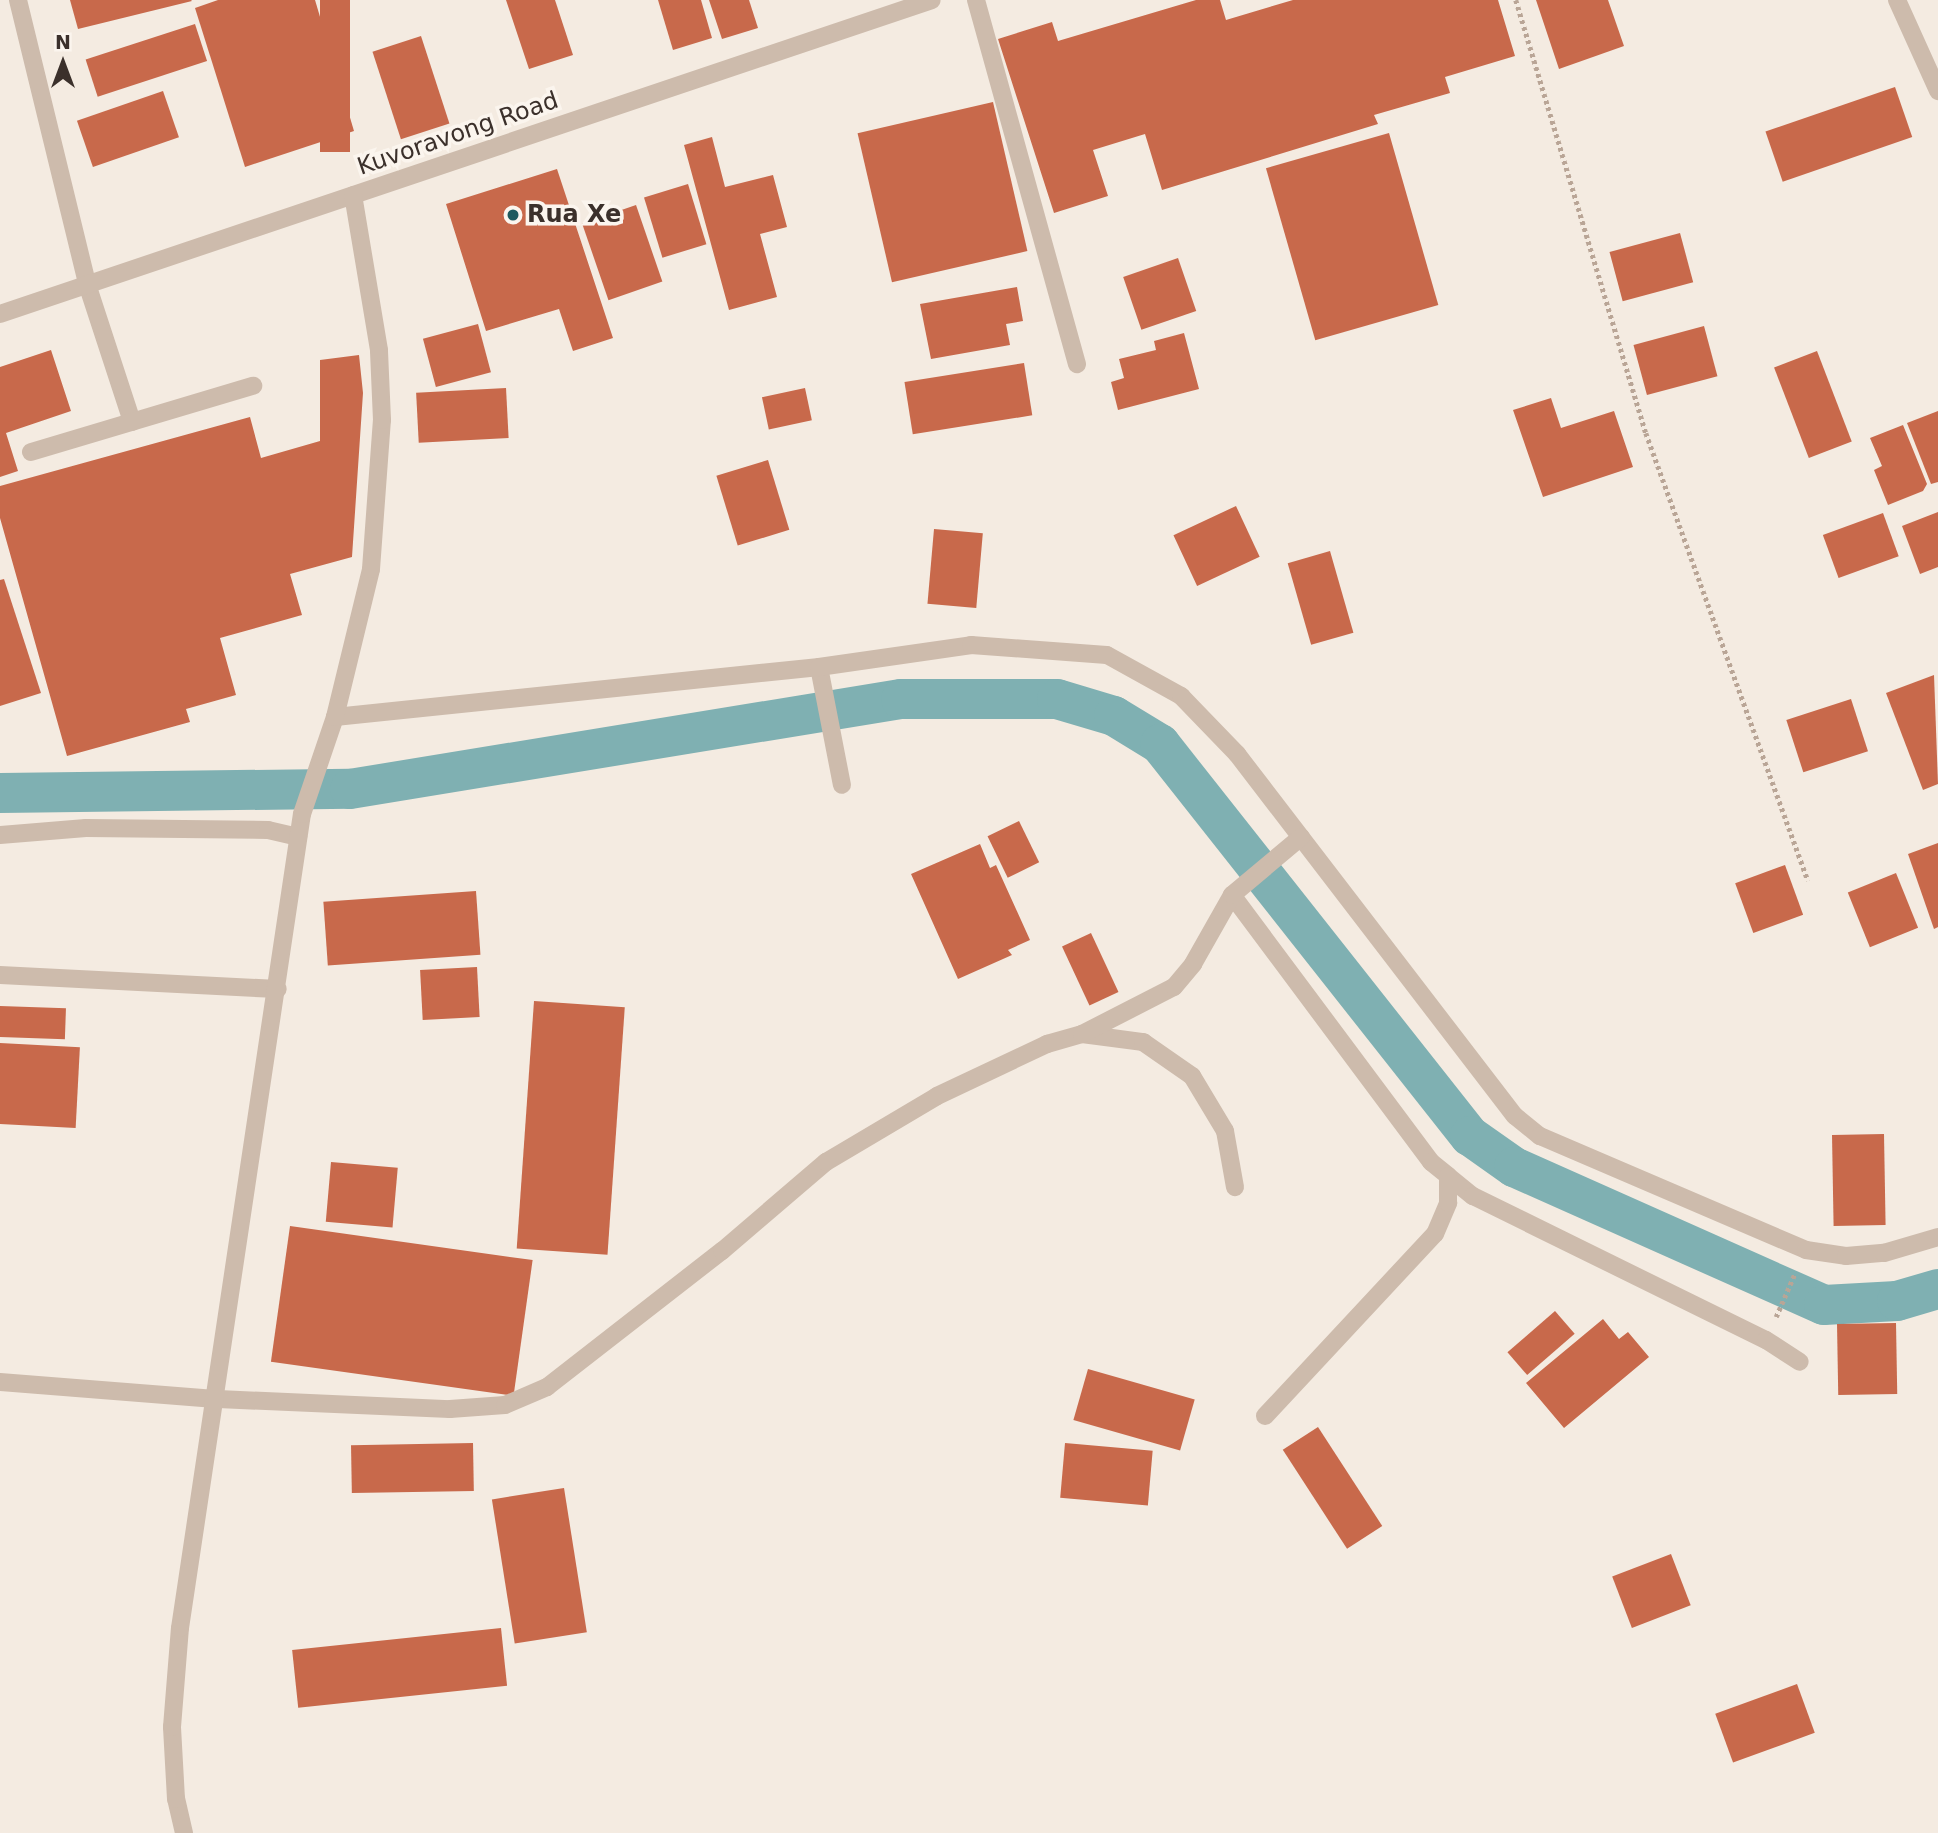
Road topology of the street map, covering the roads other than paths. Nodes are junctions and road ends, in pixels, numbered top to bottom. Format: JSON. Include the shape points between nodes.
{"nodes":[{"id":1,"x":18,"y":0,"type":"edge"},
{"id":2,"x":932,"y":0,"type":"edge"},
{"id":3,"x":976,"y":0,"type":"edge"},
{"id":4,"x":1897,"y":0,"type":"edge"},
{"id":5,"x":1938,"y":91,"type":"edge"},
{"id":6,"x":352,"y":195,"type":"junction"},
{"id":7,"x":87,"y":284,"type":"junction"},
{"id":8,"x":0,"y":314,"type":"edge"},
{"id":9,"x":1077,"y":364,"type":"dead end"},
{"id":10,"x":253,"y":386,"type":"dead end"},
{"id":11,"x":132,"y":422,"type":"junction"},
{"id":12,"x":31,"y":452,"type":"dead end"},
{"id":13,"x":819,"y":667,"type":"junction"},
{"id":14,"x":335,"y":717,"type":"junction"},
{"id":15,"x":842,"y":785,"type":"dead end"},
{"id":16,"x":0,"y":835,"type":"edge"},
{"id":17,"x":298,"y":837,"type":"junction"},
{"id":18,"x":1301,"y":837,"type":"junction"},
{"id":19,"x":1232,"y":895,"type":"junction"},
{"id":20,"x":0,"y":975,"type":"edge"},
{"id":21,"x":278,"y":989,"type":"junction"},
{"id":22,"x":1082,"y":1034,"type":"junction"},
{"id":23,"x":1448,"y":1176,"type":"junction"},
{"id":24,"x":1235,"y":1187,"type":"dead end"},
{"id":25,"x":1938,"y":1237,"type":"edge"},
{"id":26,"x":1800,"y":1362,"type":"dead end"},
{"id":27,"x":0,"y":1381,"type":"edge"},
{"id":28,"x":218,"y":1399,"type":"junction"},
{"id":29,"x":1265,"y":1416,"type":"dead end"},
{"id":30,"x":184,"y":1833,"type":"edge"}],
"edges":[{"from":1,"to":7,"type":"street"},
{"from":2,"to":6,"type":"street","name":"Kuvoravong Road"},
{"from":3,"to":9,"type":"street"},
{"from":4,"to":5,"type":"street"},
{"from":6,"to":7,"type":"street","name":"Kuvoravong Road"},
{"from":6,"to":14,"type":"street","via":[[379,350],[382,420],[371,569]]},
{"from":7,"to":8,"type":"street","name":"Kuvoravong Road"},
{"from":7,"to":11,"type":"street"},
{"from":10,"to":11,"type":"street"},
{"from":11,"to":12,"type":"street"},
{"from":13,"to":14,"type":"street"},
{"from":13,"to":15,"type":"street"},
{"from":13,"to":18,"type":"street","via":[[971,645],[1107,654],[1181,696],[1237,754]]},
{"from":14,"to":17,"type":"street","via":[[318,759]]},
{"from":16,"to":17,"type":"street","via":[[86,828],[268,830]]},
{"from":17,"to":21,"type":"street"},
{"from":18,"to":19,"type":"street"},
{"from":18,"to":25,"type":"street","via":[[1515,1116],[1540,1136],[1806,1250],[1846,1256],[1884,1253]]},
{"from":19,"to":22,"type":"street","via":[[1193,964],[1174,987]]},
{"from":19,"to":23,"type":"street","via":[[1431,1162]]},
{"from":20,"to":21,"type":"street"},
{"from":21,"to":28,"type":"street"},
{"from":22,"to":24,"type":"street","via":[[1143,1042],[1192,1076],[1225,1131]]},
{"from":22,"to":28,"type":"street","via":[[1046,1044],[937,1096],[826,1162],[722,1251],[547,1387],[516,1400],[450,1409]]},
{"from":23,"to":26,"type":"street","via":[[1473,1196],[1766,1340]]},
{"from":23,"to":29,"type":"street","via":[[1448,1203],[1435,1234]]},
{"from":27,"to":28,"type":"street"},
{"from":28,"to":30,"type":"street","via":[[179,1640],[172,1727],[176,1799]]}]}
